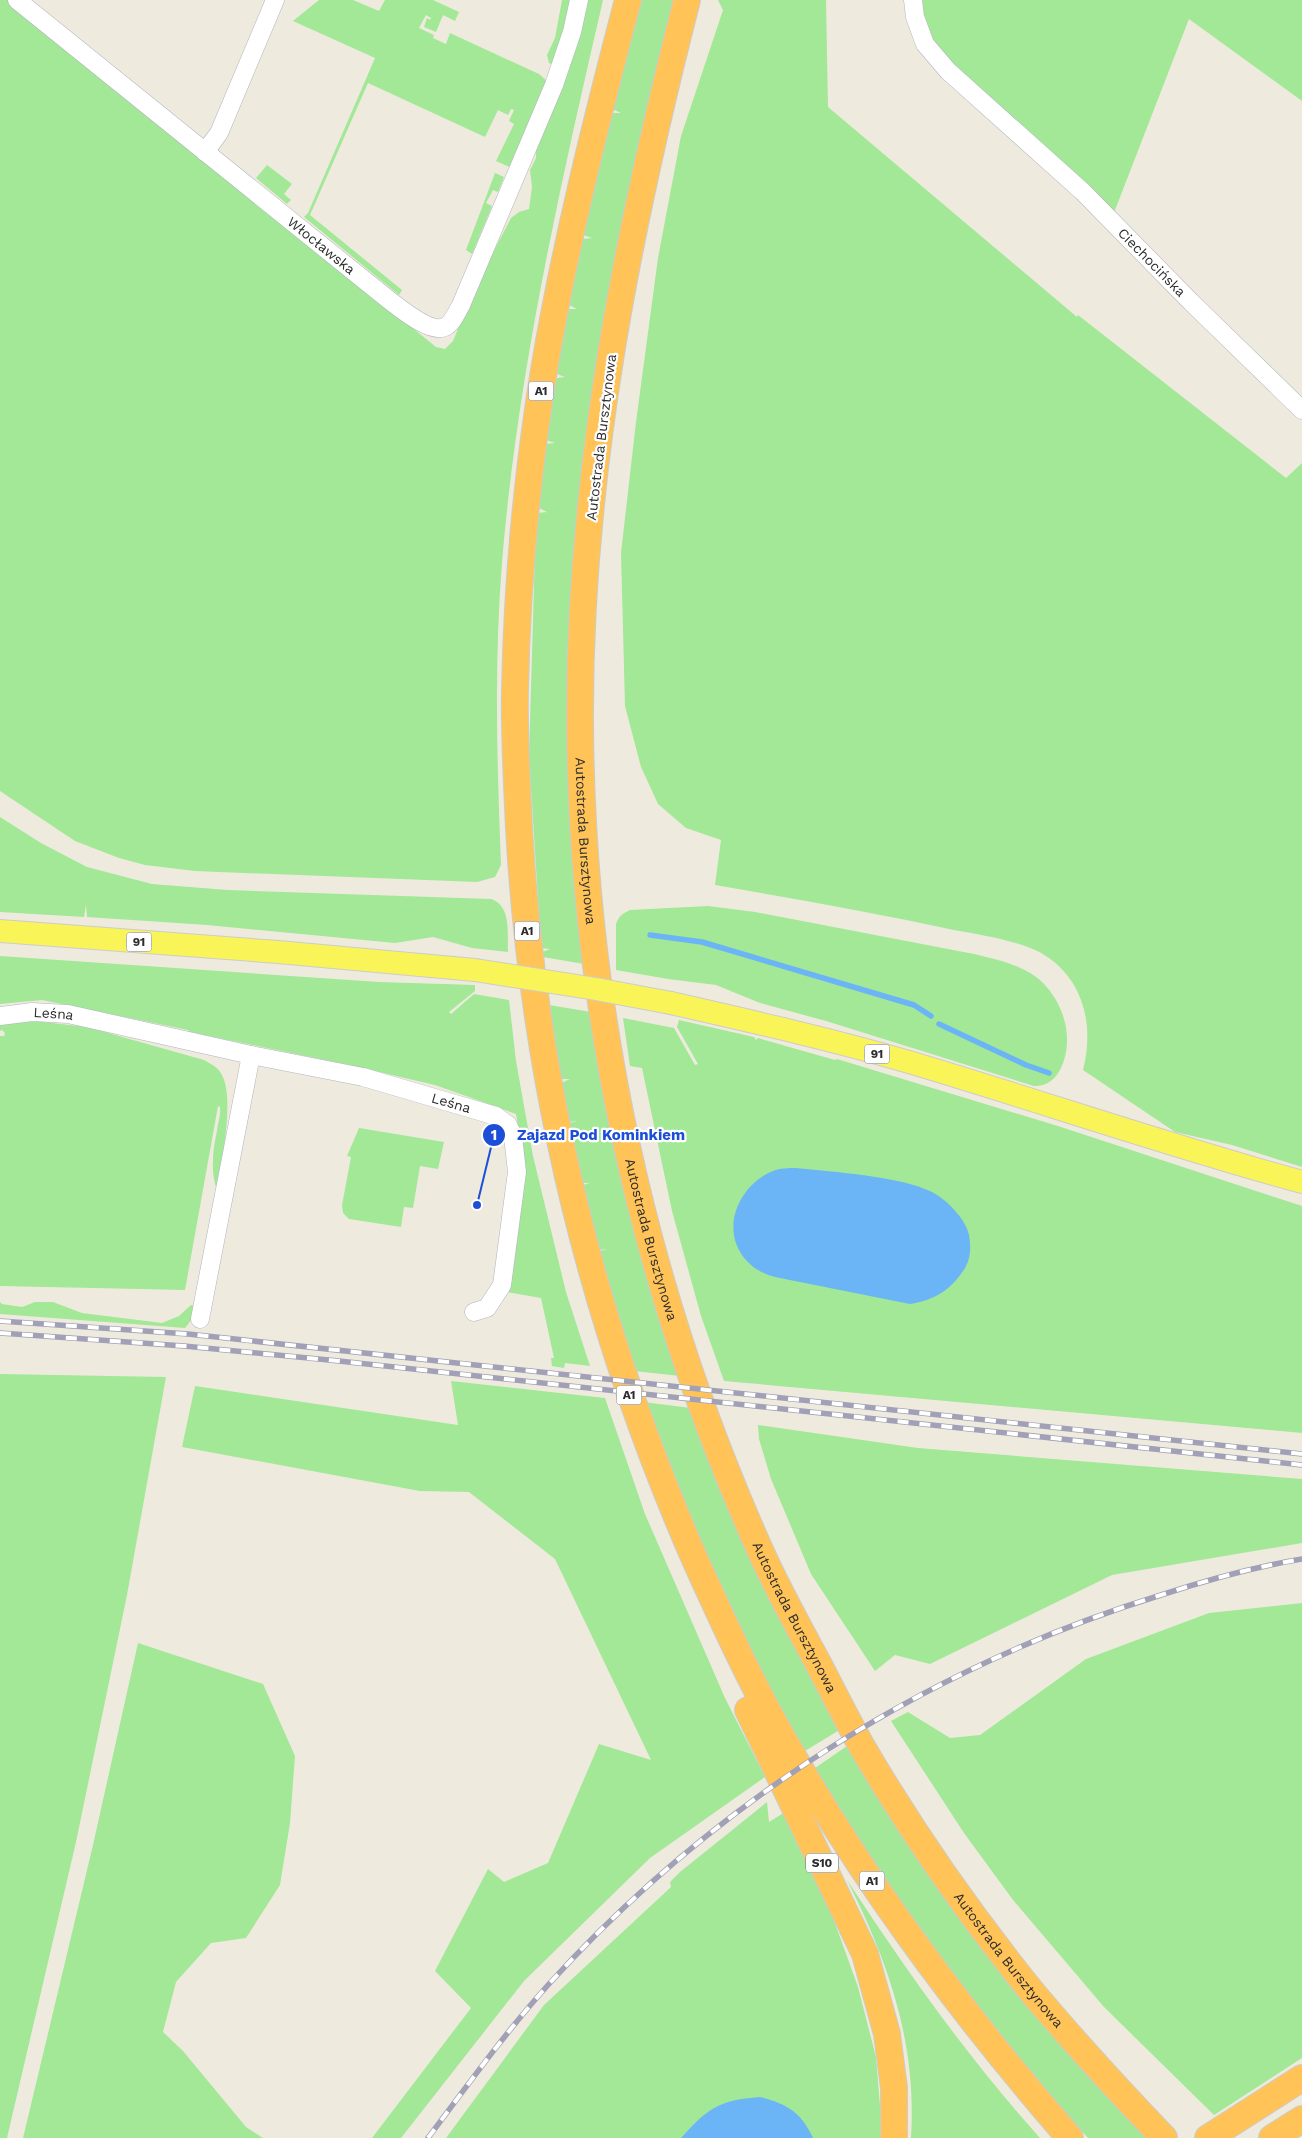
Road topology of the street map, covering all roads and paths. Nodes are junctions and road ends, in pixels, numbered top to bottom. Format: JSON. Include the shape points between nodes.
{"nodes":[{"id":1,"x":17,"y":0,"type":"edge"},
{"id":2,"x":275,"y":0,"type":"edge"},
{"id":3,"x":580,"y":0,"type":"edge"},
{"id":4,"x":628,"y":0,"type":"edge"},
{"id":5,"x":687,"y":0,"type":"edge"},
{"id":6,"x":913,"y":0,"type":"edge"},
{"id":7,"x":205,"y":152,"type":"junction"},
{"id":8,"x":1302,"y":410,"type":"edge"},
{"id":9,"x":0,"y":931,"type":"edge"},
{"id":10,"x":0,"y":1016,"type":"edge"},
{"id":11,"x":251,"y":1055,"type":"junction"},
{"id":12,"x":1302,"y":1182,"type":"edge"},
{"id":13,"x":474,"y":1312,"type":"dead end"},
{"id":14,"x":200,"y":1320,"type":"dead end"},
{"id":15,"x":712,"y":1598,"type":"junction"},
{"id":16,"x":1302,"y":2078,"type":"edge"},
{"id":17,"x":1302,"y":2119,"type":"edge"},
{"id":18,"x":894,"y":2138,"type":"edge"},
{"id":19,"x":1070,"y":2138,"type":"edge"},
{"id":20,"x":1164,"y":2138,"type":"edge"},
{"id":21,"x":1208,"y":2138,"type":"edge"},
{"id":22,"x":1272,"y":2138,"type":"edge"}],
"edges":[{"from":1,"to":7,"type":"street","name":"Włocławska"},
{"from":2,"to":7,"type":"street","via":[[219,133]]},
{"from":3,"to":7,"type":"street","name":"Włocławska","via":[[554,85],[461,305],[445,327],[423,323],[389,300]]},
{"from":4,"to":15,"type":"highway","number":"A1","via":[[581,186],[542,382],[520,587],[515,693],[518,800],[524,902],[536,1013],[556,1124],[580,1229],[640,1427]]},
{"from":5,"to":20,"type":"highway","name":"Autostrada Bursztynowa","via":[[648,164],[618,311],[596,466],[585,577],[580,717],[589,902],[606,1039],[630,1164],[683,1355],[732,1485],[761,1553],[861,1745],[913,1828],[1033,1993]]},
{"from":6,"to":8,"type":"street","name":"Ciechocińska","via":[[915,17],[926,44],[948,71],[1083,192]]},
{"from":9,"to":12,"type":"main road","number":"91","bridge":true,"via":[[475,970],[671,1003],[907,1062]]},
{"from":10,"to":11,"type":"street","name":"Leśna","via":[[39,1012],[68,1014]]},
{"from":11,"to":13,"type":"street","name":"Leśna","via":[[363,1077],[485,1112],[508,1125],[516,1150],[517,1172],[505,1272],[502,1286],[487,1308]]},
{"from":11,"to":14,"type":"street"},
{"from":15,"to":18,"type":"highway","number":"S10","via":[[731,1673],[865,1954],[887,2034],[894,2088]]},
{"from":15,"to":19,"type":"highway","number":"A1","via":[[782,1738],[842,1838],[976,2025]]},
{"from":16,"to":21,"type":"highway"},
{"from":17,"to":22,"type":"highway"}]}
